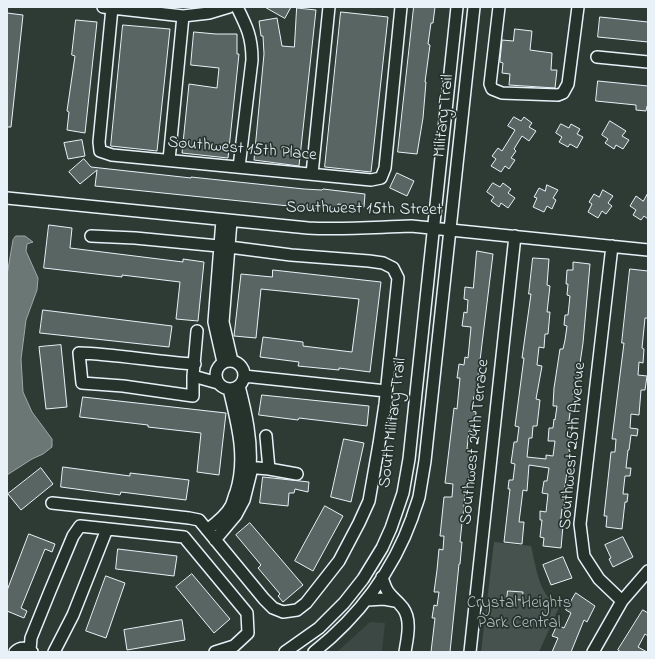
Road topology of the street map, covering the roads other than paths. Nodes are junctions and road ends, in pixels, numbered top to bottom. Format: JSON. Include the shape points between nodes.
{"nodes":[{"id":1,"x":107,"y":7,"type":"edge"},
{"id":2,"x":229,"y":7,"type":"edge"},
{"id":3,"x":237,"y":7,"type":"edge"},
{"id":4,"x":329,"y":7,"type":"edge"},
{"id":5,"x":401,"y":7,"type":"edge"},
{"id":6,"x":457,"y":7,"type":"edge"},
{"id":7,"x":474,"y":7,"type":"edge"},
{"id":8,"x":499,"y":7,"type":"edge"},
{"id":9,"x":578,"y":7,"type":"edge"},
{"id":10,"x":184,"y":16,"type":"junction"},
{"id":11,"x":597,"y":57,"type":"dead end"},
{"id":12,"x":648,"y":62,"type":"edge"},
{"id":13,"x":169,"y":160,"type":"junction"},
{"id":14,"x":239,"y":167,"type":"junction"},
{"id":15,"x":312,"y":174,"type":"junction"},
{"id":16,"x":7,"y":198,"type":"edge"},
{"id":17,"x":226,"y":220,"type":"junction"},
{"id":18,"x":434,"y":228,"type":"junction"},
{"id":19,"x":450,"y":230,"type":"junction"},
{"id":20,"x":91,"y":236,"type":"dead end"},
{"id":21,"x":515,"y":236,"type":"junction"},
{"id":22,"x":612,"y":246,"type":"junction"},
{"id":23,"x":224,"y":247,"type":"junction"},
{"id":24,"x":648,"y":250,"type":"edge"},
{"id":25,"x":197,"y":331,"type":"dead end"},
{"id":26,"x":228,"y":362,"type":"junction"},
{"id":27,"x":195,"y":364,"type":"junction"},
{"id":28,"x":193,"y":376,"type":"junction"},
{"id":29,"x":218,"y":383,"type":"junction"},
{"id":30,"x":237,"y":384,"type":"junction"},
{"id":31,"x":386,"y":391,"type":"junction"},
{"id":32,"x":266,"y":436,"type":"dead end"},
{"id":33,"x":248,"y":467,"type":"junction"},
{"id":34,"x":269,"y":469,"type":"junction"},
{"id":35,"x":297,"y":474,"type":"dead end"},
{"id":36,"x":52,"y":503,"type":"dead end"},
{"id":37,"x":107,"y":529,"type":"junction"},
{"id":38,"x":207,"y":530,"type":"junction"},
{"id":39,"x":215,"y":540,"type":"junction"},
{"id":40,"x":648,"y":571,"type":"edge"},
{"id":41,"x":382,"y":577,"type":"junction"},
{"id":42,"x":366,"y":600,"type":"junction"},
{"id":43,"x":396,"y":601,"type":"junction"},
{"id":44,"x":622,"y":602,"type":"junction"},
{"id":45,"x":7,"y":650,"type":"edge"},
{"id":46,"x":31,"y":651,"type":"edge"},
{"id":47,"x":11,"y":652,"type":"edge"},
{"id":48,"x":15,"y":652,"type":"edge"},
{"id":49,"x":54,"y":652,"type":"edge"},
{"id":50,"x":215,"y":652,"type":"edge"},
{"id":51,"x":285,"y":652,"type":"edge"},
{"id":52,"x":314,"y":652,"type":"edge"},
{"id":53,"x":405,"y":652,"type":"edge"},
{"id":54,"x":470,"y":652,"type":"edge"},
{"id":55,"x":593,"y":652,"type":"edge"}],
"edges":[{"from":1,"to":10,"type":"street"},
{"from":1,"to":13,"type":"street","name":"Southwest 15th Place","via":[[100,151],[112,155]]},
{"from":2,"to":10,"type":"street"},
{"from":3,"to":14,"type":"street","via":[[252,44]]},
{"from":4,"to":15,"type":"street"},
{"from":5,"to":15,"type":"street","name":"Southwest 15th Place","via":[[385,168],[381,178],[370,180]]},
{"from":6,"to":18,"type":"street","name":"Military Trail"},
{"from":7,"to":19,"type":"street","name":"Military Trail"},
{"from":8,"to":9,"type":"street","via":[[490,84],[492,89],[502,93],[558,95],[568,84]]},
{"from":10,"to":13,"type":"street"},
{"from":11,"to":12,"type":"street"},
{"from":13,"to":14,"type":"street","name":"Southwest 15th Place"},
{"from":14,"to":15,"type":"street","name":"Southwest 15th Place"},
{"from":16,"to":17,"type":"street","name":"Southwest 15th Street"},
{"from":17,"to":18,"type":"street","name":"Southwest 15th Street","via":[[330,229],[411,226]]},
{"from":17,"to":23,"type":"street"},
{"from":18,"to":19,"type":"street","name":"Southwest 15th Street"},
{"from":18,"to":51,"type":"street","name":"South Military Trail","via":[[409,459],[403,493],[391,528],[363,580],[319,628]]},
{"from":19,"to":21,"type":"street","name":"Southwest 15th Street"},
{"from":19,"to":41,"type":"street","name":"South Military Trail","via":[[425,461],[418,498],[406,534]]},
{"from":20,"to":23,"type":"street"},
{"from":21,"to":22,"type":"street","name":"Southwest 15th Street"},
{"from":21,"to":54,"type":"street","name":"Southwest 24th Terrace"},
{"from":22,"to":24,"type":"street","name":"Southwest 15th Street"},
{"from":22,"to":44,"type":"street","name":"Southwest 25th Avenue","via":[[580,524],[584,556],[599,579]]},
{"from":23,"to":26,"type":"street","via":[[223,322]]},
{"from":23,"to":31,"type":"street","via":[[369,261],[393,268],[398,278]]},
{"from":25,"to":27,"type":"street"},
{"from":26,"to":29,"type":"street","via":[[220,365],[215,374]]},
{"from":26,"to":30,"type":"street","via":[[242,368]]},
{"from":27,"to":28,"type":"street"},
{"from":27,"to":28,"type":"street","via":[[79,353],[82,382],[193,396]]},
{"from":28,"to":29,"type":"street"},
{"from":29,"to":30,"type":"street","via":[[221,386]]},
{"from":30,"to":31,"type":"street"},
{"from":30,"to":33,"type":"street","via":[[237,424],[241,456]]},
{"from":31,"to":39,"type":"street","via":[[369,501],[339,561],[306,603],[297,610],[283,612],[274,608]]},
{"from":32,"to":34,"type":"street"},
{"from":33,"to":34,"type":"street"},
{"from":33,"to":38,"type":"street","via":[[240,480],[231,507]]},
{"from":33,"to":39,"type":"street","via":[[244,500],[236,515]]},
{"from":34,"to":35,"type":"street"},
{"from":36,"to":38,"type":"street","via":[[189,518],[199,520]]},
{"from":37,"to":46,"type":"street","via":[[80,526],[72,536],[31,638]]},
{"from":37,"to":49,"type":"street","via":[[73,615]]},
{"from":37,"to":50,"type":"street","via":[[184,537],[247,613],[248,633],[234,646]]},
{"from":38,"to":39,"type":"street"},
{"from":40,"to":44,"type":"street"},
{"from":41,"to":42,"type":"street","name":"South Military Trail"},
{"from":41,"to":43,"type":"street","via":[[385,589]]},
{"from":42,"to":43,"type":"street"},
{"from":42,"to":52,"type":"street","name":"South Military Trail","via":[[332,638]]},
{"from":43,"to":53,"type":"street","via":[[404,609],[407,617]]},
{"from":44,"to":55,"type":"street"},
{"from":45,"to":47,"type":"street"},
{"from":46,"to":48,"type":"street","via":[[23,648]]}]}
